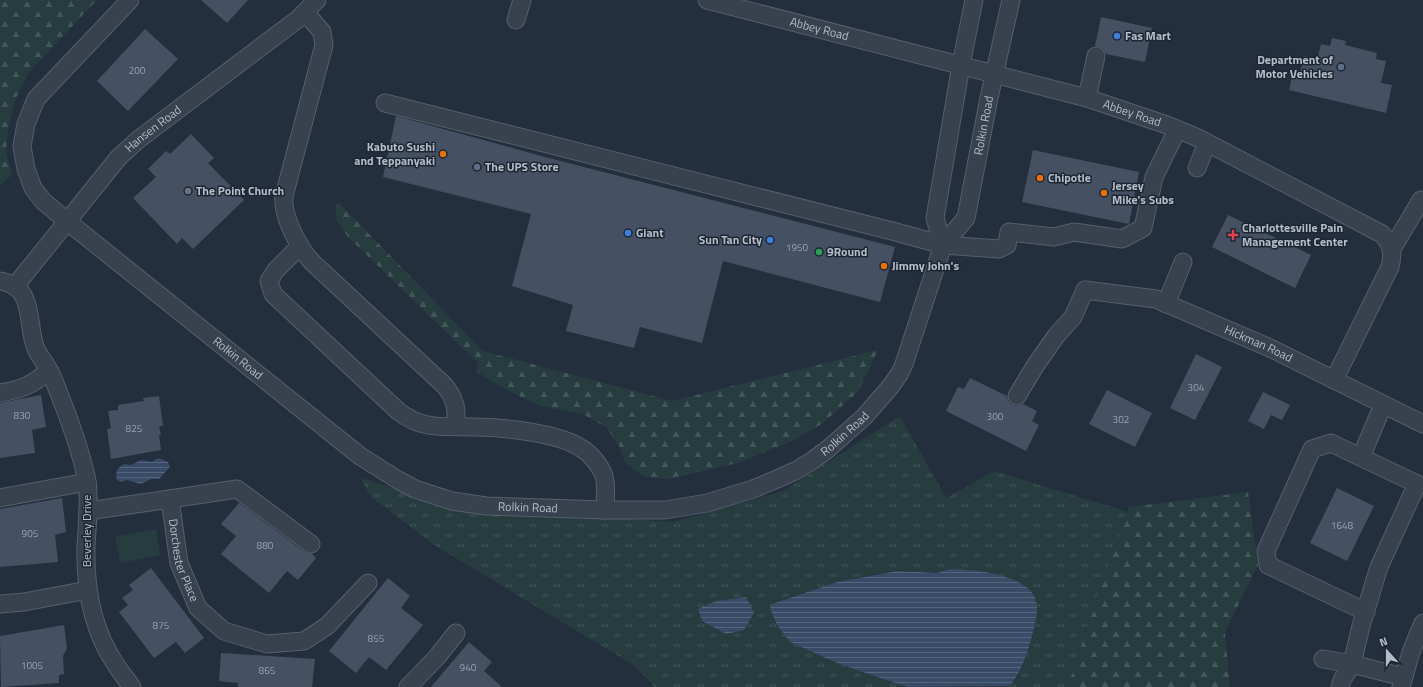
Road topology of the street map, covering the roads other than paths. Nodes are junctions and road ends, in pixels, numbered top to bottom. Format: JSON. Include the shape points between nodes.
{"nodes":[{"id":1,"x":130,"y":0,"type":"edge"},
{"id":2,"x":318,"y":0,"type":"edge"},
{"id":3,"x":522,"y":0,"type":"edge"},
{"id":4,"x":707,"y":0,"type":"edge"},
{"id":5,"x":974,"y":0,"type":"edge"},
{"id":6,"x":1011,"y":0,"type":"edge"},
{"id":7,"x":305,"y":12,"type":"junction"},
{"id":8,"x":516,"y":20,"type":"dead end"},
{"id":9,"x":1096,"y":56,"type":"dead end"},
{"id":10,"x":961,"y":65,"type":"junction"},
{"id":11,"x":994,"y":74,"type":"junction"},
{"id":12,"x":1087,"y":98,"type":"junction"},
{"id":13,"x":385,"y":103,"type":"dead end"},
{"id":14,"x":1177,"y":130,"type":"junction"},
{"id":15,"x":1207,"y":143,"type":"junction"},
{"id":16,"x":1198,"y":168,"type":"dead end"},
{"id":17,"x":1421,"y":200,"type":"dead end"},
{"id":18,"x":68,"y":222,"type":"junction"},
{"id":19,"x":943,"y":245,"type":"junction"},
{"id":20,"x":300,"y":246,"type":"junction"},
{"id":21,"x":1392,"y":249,"type":"junction"},
{"id":22,"x":1183,"y":262,"type":"dead end"},
{"id":23,"x":7,"y":283,"type":"edge"},
{"id":24,"x":1166,"y":304,"type":"junction"},
{"id":25,"x":49,"y":370,"type":"junction"},
{"id":26,"x":1334,"y":380,"type":"junction"},
{"id":27,"x":0,"y":393,"type":"edge"},
{"id":28,"x":1017,"y":396,"type":"dead end"},
{"id":29,"x":1383,"y":405,"type":"junction"},
{"id":30,"x":1423,"y":424,"type":"edge"},
{"id":31,"x":456,"y":426,"type":"junction"},
{"id":32,"x":1361,"y":457,"type":"junction"},
{"id":33,"x":87,"y":482,"type":"junction"},
{"id":34,"x":0,"y":498,"type":"edge"},
{"id":35,"x":170,"y":499,"type":"junction"},
{"id":36,"x":605,"y":510,"type":"junction"},
{"id":37,"x":88,"y":511,"type":"junction"},
{"id":38,"x":311,"y":544,"type":"dead end"},
{"id":39,"x":368,"y":583,"type":"dead end"},
{"id":40,"x":88,"y":590,"type":"junction"},
{"id":41,"x":0,"y":604,"type":"edge"},
{"id":42,"x":1366,"y":612,"type":"junction"},
{"id":43,"x":1423,"y":623,"type":"edge"},
{"id":44,"x":456,"y":633,"type":"dead end"},
{"id":45,"x":1323,"y":659,"type":"dead end"},
{"id":46,"x":1352,"y":664,"type":"junction"},
{"id":47,"x":1402,"y":682,"type":"edge"},
{"id":48,"x":132,"y":687,"type":"edge"},
{"id":49,"x":408,"y":687,"type":"edge"},
{"id":50,"x":1340,"y":687,"type":"edge"}],
"edges":[{"from":1,"to":18,"type":"street","name":"Rolkin Road","via":[[36,99],[26,124],[22,146],[33,188],[43,201]]},
{"from":2,"to":7,"type":"street","name":"Hansen Road"},
{"from":3,"to":8,"type":"street"},
{"from":4,"to":10,"type":"street","name":"Abbey Road"},
{"from":5,"to":10,"type":"street"},
{"from":6,"to":11,"type":"street","name":"Rolkin Road"},
{"from":7,"to":18,"type":"street","name":"Hansen Road","via":[[139,139],[119,157]]},
{"from":7,"to":20,"type":"street","via":[[322,32],[324,45],[283,199],[286,215]]},
{"from":9,"to":12,"type":"street"},
{"from":10,"to":11,"type":"street","name":"Abbey Road"},
{"from":10,"to":19,"type":"street","via":[[935,218]]},
{"from":11,"to":12,"type":"street","name":"Abbey Road"},
{"from":11,"to":19,"type":"street","name":"Rolkin Road","via":[[966,218]]},
{"from":12,"to":14,"type":"street","name":"Abbey Road"},
{"from":13,"to":19,"type":"street"},
{"from":14,"to":15,"type":"street","name":"Abbey Road"},
{"from":14,"to":19,"type":"street","via":[[1154,177],[1143,228],[1122,239],[1074,232],[1054,237],[1009,232],[1007,245],[999,249]]},
{"from":15,"to":16,"type":"street"},
{"from":15,"to":21,"type":"street","name":"Abbey Road","via":[[1382,234]]},
{"from":17,"to":21,"type":"street"},
{"from":18,"to":23,"type":"street","name":"Hansen Road"},
{"from":18,"to":36,"type":"street","name":"Rolkin Road","via":[[360,456],[398,480],[434,496],[468,504]]},
{"from":19,"to":36,"type":"street","name":"Rolkin Road","via":[[900,373],[864,417],[828,449],[797,470],[777,479],[707,503],[665,510]]},
{"from":20,"to":31,"type":"street","via":[[312,262],[446,386],[456,406]]},
{"from":20,"to":31,"type":"street","via":[[270,278],[271,290],[276,297],[404,415],[416,422],[429,425]]},
{"from":21,"to":26,"type":"street","via":[[1390,267]]},
{"from":22,"to":24,"type":"street"},
{"from":23,"to":25,"type":"street","name":"Beverley Drive","via":[[22,292],[27,301],[36,349]]},
{"from":24,"to":26,"type":"street","name":"Hickman Road","via":[[1270,348]]},
{"from":24,"to":28,"type":"street","name":"Hickman Road","via":[[1156,299],[1085,290],[1073,317],[1056,336]]},
{"from":25,"to":27,"type":"street","via":[[31,384],[16,391]]},
{"from":25,"to":33,"type":"street","name":"Beverley Drive","via":[[78,443]]},
{"from":26,"to":29,"type":"street","name":"Hickman Road"},
{"from":29,"to":30,"type":"street","name":"Hickman Road"},
{"from":29,"to":32,"type":"street"},
{"from":31,"to":36,"type":"street","via":[[515,430],[558,438],[576,445],[592,457],[603,473]]},
{"from":32,"to":42,"type":"street","via":[[1417,484],[1379,567]]},
{"from":32,"to":42,"type":"street","via":[[1331,443],[1312,449],[1266,551],[1268,565]]},
{"from":33,"to":34,"type":"street"},
{"from":33,"to":37,"type":"street","name":"Beverley Drive"},
{"from":35,"to":37,"type":"street","name":"Dorchester Place"},
{"from":35,"to":38,"type":"street","name":"Dorchester Place","via":[[237,489]]},
{"from":35,"to":39,"type":"street","name":"Dorchester Place","via":[[179,563],[198,608],[224,631],[267,644],[304,641],[327,626]]},
{"from":37,"to":40,"type":"street","name":"Beverley Drive"},
{"from":40,"to":41,"type":"street"},
{"from":40,"to":48,"type":"street","name":"Beverley Drive","via":[[103,641]]},
{"from":42,"to":46,"type":"street"},
{"from":43,"to":47,"type":"street"},
{"from":44,"to":49,"type":"street"},
{"from":45,"to":46,"type":"street"},
{"from":46,"to":47,"type":"street"},
{"from":46,"to":50,"type":"street"}]}
